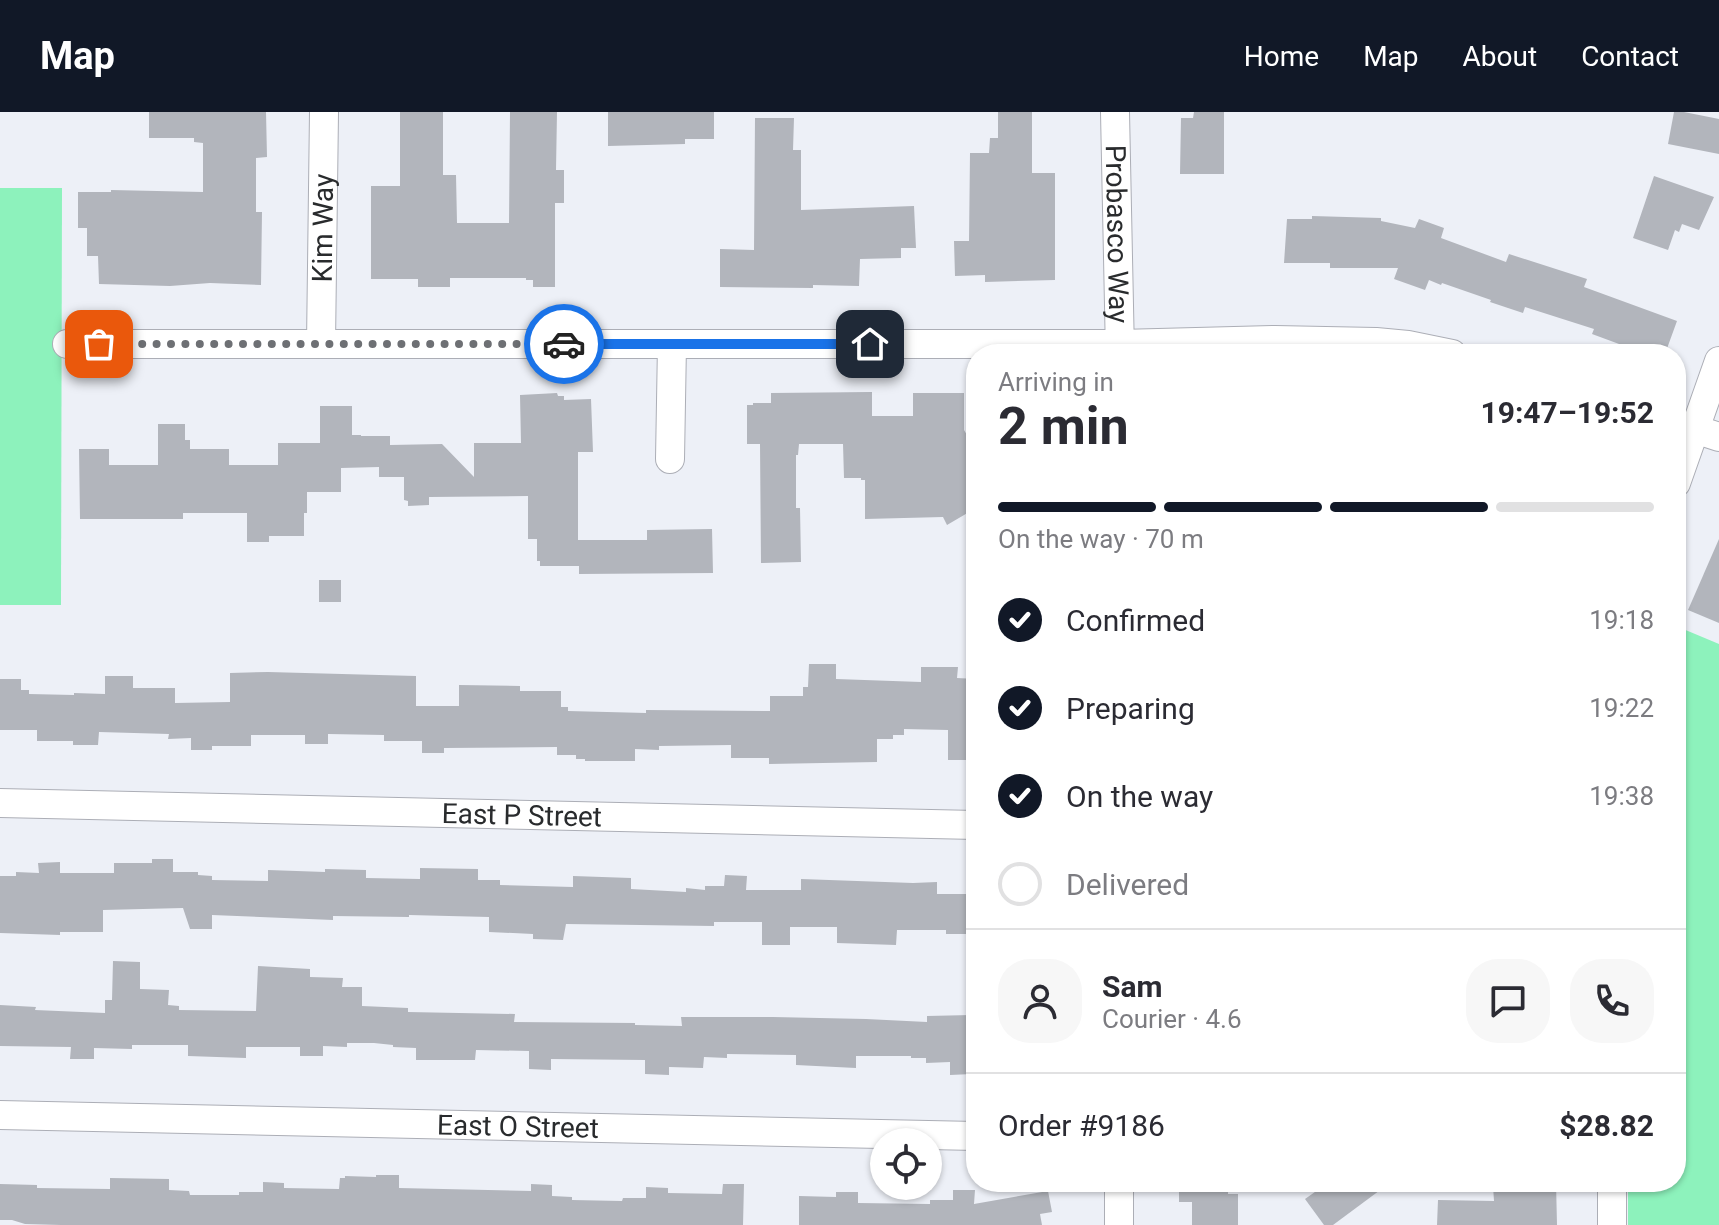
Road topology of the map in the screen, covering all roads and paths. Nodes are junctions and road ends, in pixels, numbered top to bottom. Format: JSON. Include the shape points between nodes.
{"nodes":[{"id":1,"x":324,"y":112,"type":"edge"},
{"id":2,"x":1115,"y":112,"type":"edge"},
{"id":3,"x":67,"y":344,"type":"dead end"},
{"id":4,"x":321,"y":344,"type":"junction"},
{"id":5,"x":672,"y":344,"type":"junction"},
{"id":6,"x":1120,"y":344,"type":"edge"},
{"id":7,"x":1206,"y":344,"type":"edge"},
{"id":8,"x":1397,"y":344,"type":"edge"},
{"id":9,"x":966,"y":347,"type":"edge"},
{"id":10,"x":1719,"y":361,"type":"edge"},
{"id":11,"x":1697,"y":429,"type":"edge"},
{"id":12,"x":1686,"y":457,"type":"edge"},
{"id":13,"x":670,"y":459,"type":"dead end"},
{"id":14,"x":0,"y":803,"type":"edge"},
{"id":15,"x":966,"y":825,"type":"edge"},
{"id":16,"x":0,"y":1115,"type":"edge"},
{"id":17,"x":966,"y":1136,"type":"edge"},
{"id":18,"x":1119,"y":1192,"type":"edge"},
{"id":19,"x":1612,"y":1192,"type":"edge"},
{"id":20,"x":1119,"y":1225,"type":"edge"},
{"id":21,"x":1612,"y":1225,"type":"edge"}],
"edges":[{"from":1,"to":4,"type":"street","name":"Kim Way"},
{"from":2,"to":6,"type":"street","name":"Probasco Way"},
{"from":3,"to":4,"type":"street"},
{"from":4,"to":5,"type":"street"},
{"from":5,"to":9,"type":"street"},
{"from":5,"to":13,"type":"street"},
{"from":7,"to":8,"type":"street"},
{"from":10,"to":11,"type":"street"},
{"from":11,"to":12,"type":"street"},
{"from":14,"to":15,"type":"street","name":"East P Street"},
{"from":16,"to":17,"type":"street","name":"East O Street"},
{"from":18,"to":20,"type":"street"},
{"from":19,"to":21,"type":"street"}]}
